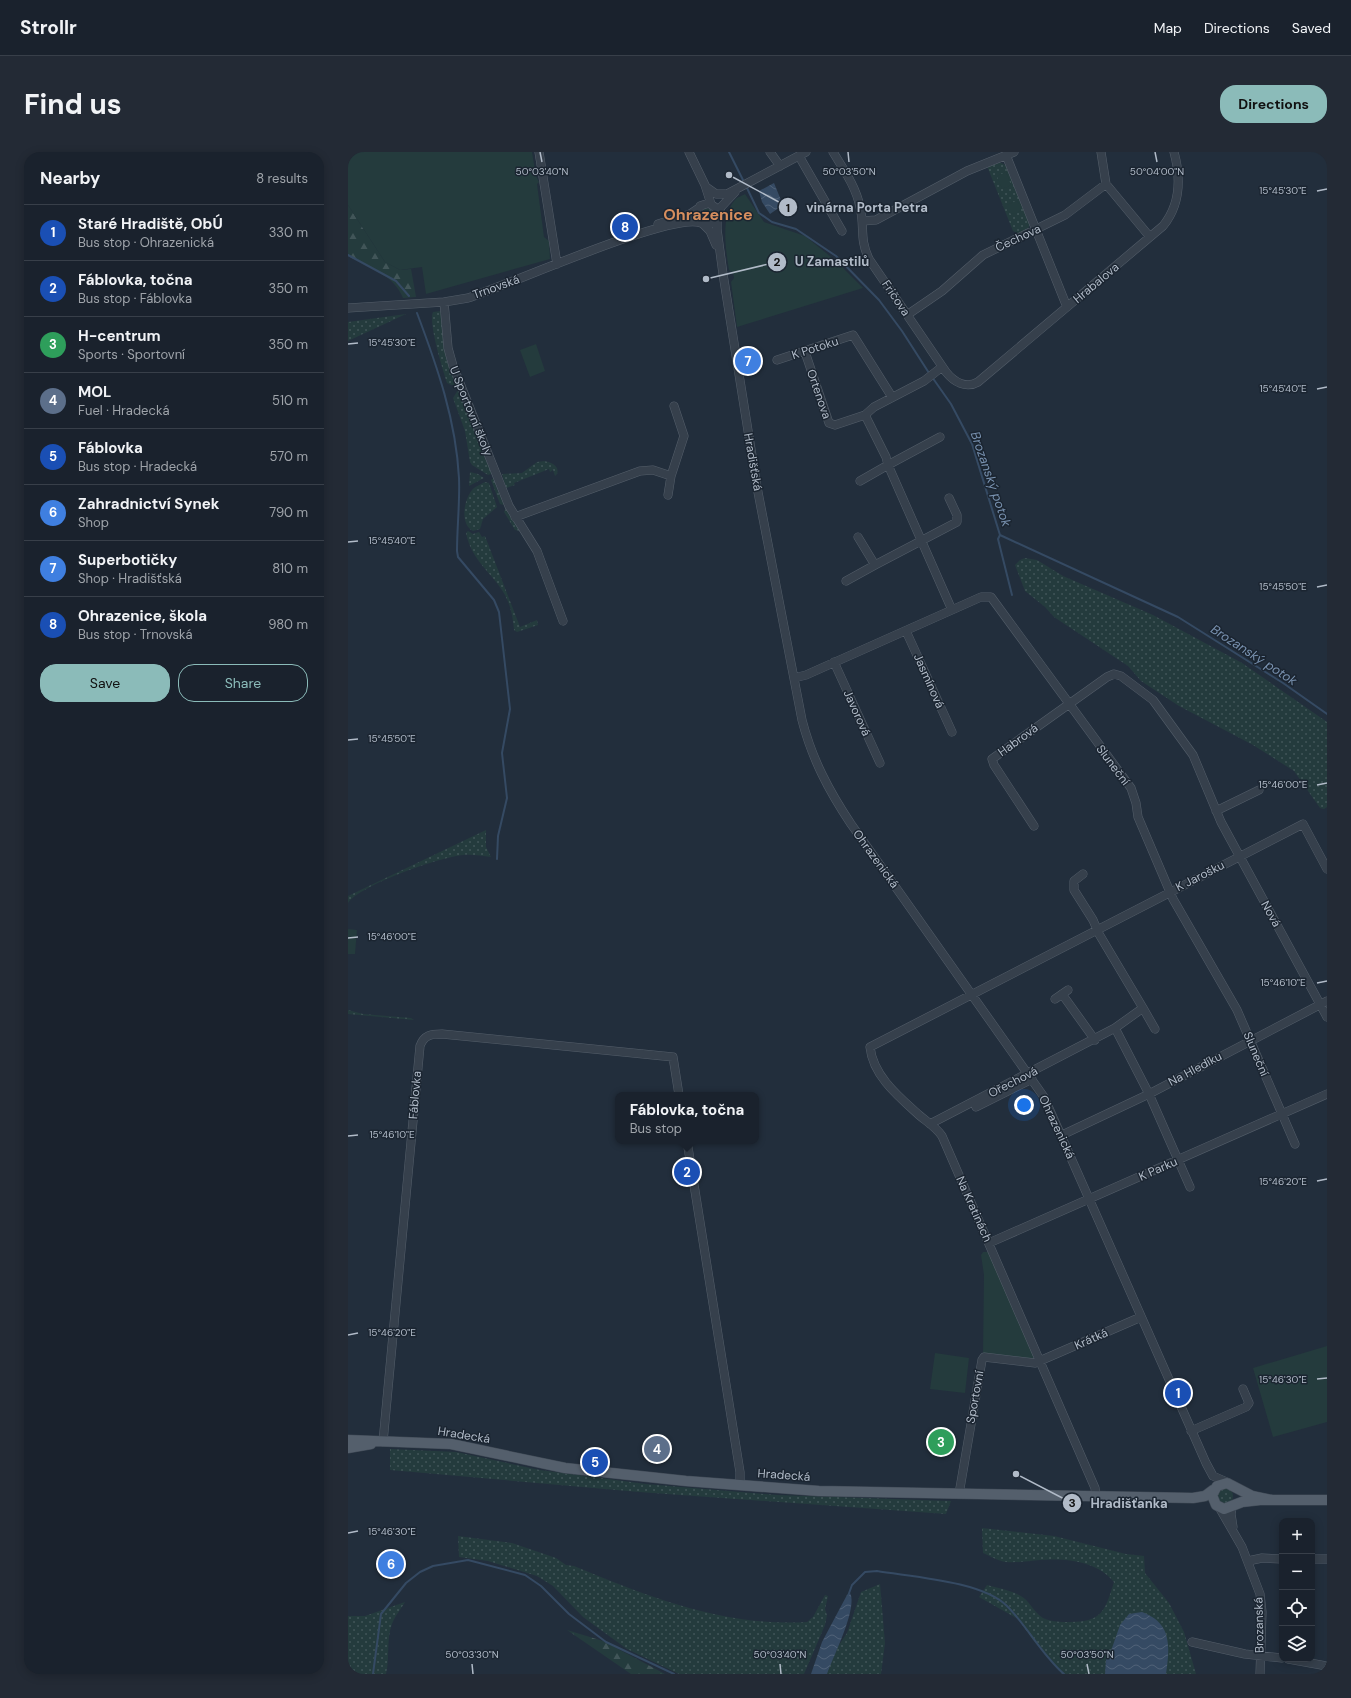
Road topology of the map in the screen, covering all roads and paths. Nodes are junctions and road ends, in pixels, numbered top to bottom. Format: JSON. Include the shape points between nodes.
{"nodes":[{"id":1,"x":539,"y":152,"type":"edge"},
{"id":2,"x":689,"y":152,"type":"edge"},
{"id":3,"x":770,"y":152,"type":"edge"},
{"id":4,"x":833,"y":152,"type":"edge"},
{"id":5,"x":1014,"y":152,"type":"edge"},
{"id":6,"x":1101,"y":152,"type":"edge"},
{"id":7,"x":1174,"y":152,"type":"edge"},
{"id":8,"x":803,"y":154,"type":"edge"},
{"id":9,"x":1006,"y":155,"type":"junction"},
{"id":10,"x":780,"y":166,"type":"junction"},
{"id":11,"x":698,"y":172,"type":"junction"},
{"id":12,"x":1106,"y":184,"type":"junction"},
{"id":13,"x":706,"y":187,"type":"junction"},
{"id":14,"x":738,"y":189,"type":"junction"},
{"id":15,"x":712,"y":204,"type":"junction"},
{"id":16,"x":700,"y":207,"type":"junction"},
{"id":17,"x":718,"y":217,"type":"junction"},
{"id":18,"x":862,"y":221,"type":"junction"},
{"id":19,"x":702,"y":223,"type":"junction"},
{"id":20,"x":842,"y":230,"type":"dead end"},
{"id":21,"x":1035,"y":230,"type":"junction"},
{"id":22,"x":637,"y":234,"type":"junction"},
{"id":23,"x":1150,"y":237,"type":"junction"},
{"id":24,"x":557,"y":264,"type":"junction"},
{"id":25,"x":723,"y":274,"type":"junction"},
{"id":26,"x":444,"y":302,"type":"junction"},
{"id":27,"x":1067,"y":307,"type":"junction"},
{"id":28,"x":348,"y":308,"type":"edge"},
{"id":29,"x":907,"y":315,"type":"junction"},
{"id":30,"x":805,"y":352,"type":"junction"},
{"id":31,"x":777,"y":360,"type":"dead end"},
{"id":32,"x":942,"y":367,"type":"junction"},
{"id":33,"x":967,"y":385,"type":"joint"},
{"id":34,"x":892,"y":397,"type":"junction"},
{"id":35,"x":674,"y":406,"type":"dead end"},
{"id":36,"x":865,"y":416,"type":"junction"},
{"id":37,"x":940,"y":437,"type":"dead end"},
{"id":38,"x":888,"y":466,"type":"junction"},
{"id":39,"x":671,"y":476,"type":"junction"},
{"id":40,"x":860,"y":481,"type":"dead end"},
{"id":41,"x":668,"y":495,"type":"dead end"},
{"id":42,"x":949,"y":498,"type":"dead end"},
{"id":43,"x":514,"y":517,"type":"junction"},
{"id":44,"x":858,"y":537,"type":"dead end"},
{"id":45,"x":920,"y":541,"type":"junction"},
{"id":46,"x":875,"y":565,"type":"junction"},
{"id":47,"x":846,"y":581,"type":"dead end"},
{"id":48,"x":952,"y":610,"type":"junction"},
{"id":49,"x":563,"y":621,"type":"dead end"},
{"id":50,"x":906,"y":631,"type":"junction"},
{"id":51,"x":834,"y":662,"type":"junction"},
{"id":52,"x":794,"y":678,"type":"junction"},
{"id":53,"x":1069,"y":703,"type":"junction"},
{"id":54,"x":952,"y":732,"type":"dead end"},
{"id":55,"x":880,"y":763,"type":"dead end"},
{"id":56,"x":1259,"y":790,"type":"dead end"},
{"id":57,"x":1216,"y":811,"type":"junction"},
{"id":58,"x":1034,"y":826,"type":"dead end"},
{"id":59,"x":1239,"y":856,"type":"junction"},
{"id":60,"x":1327,"y":869,"type":"edge"},
{"id":61,"x":1083,"y":874,"type":"dead end"},
{"id":62,"x":1170,"y":892,"type":"junction"},
{"id":63,"x":1096,"y":929,"type":"junction"},
{"id":64,"x":972,"y":993,"type":"junction"},
{"id":65,"x":1055,"y":1000,"type":"dead end"},
{"id":66,"x":1324,"y":1003,"type":"edge"},
{"id":67,"x":1143,"y":1008,"type":"junction"},
{"id":68,"x":1327,"y":1017,"type":"edge"},
{"id":69,"x":1115,"y":1028,"type":"junction"},
{"id":70,"x":1155,"y":1029,"type":"dead end"},
{"id":71,"x":1095,"y":1040,"type":"junction"},
{"id":72,"x":1250,"y":1040,"type":"junction"},
{"id":73,"x":1031,"y":1076,"type":"junction"},
{"id":74,"x":679,"y":1092,"type":"edge"},
{"id":75,"x":1149,"y":1094,"type":"junction"},
{"id":76,"x":1327,"y":1094,"type":"edge"},
{"id":77,"x":1281,"y":1114,"type":"junction"},
{"id":78,"x":934,"y":1127,"type":"junction"},
{"id":79,"x":1062,"y":1135,"type":"junction"},
{"id":80,"x":687,"y":1144,"type":"edge"},
{"id":81,"x":1295,"y":1144,"type":"dead end"},
{"id":82,"x":1179,"y":1159,"type":"junction"},
{"id":83,"x":1190,"y":1187,"type":"dead end"},
{"id":84,"x":1090,"y":1200,"type":"junction"},
{"id":85,"x":989,"y":1243,"type":"junction"},
{"id":86,"x":1141,"y":1317,"type":"junction"},
{"id":87,"x":1041,"y":1361,"type":"junction"},
{"id":88,"x":1243,"y":1389,"type":"dead end"},
{"id":89,"x":1191,"y":1431,"type":"junction"},
{"id":90,"x":348,"y":1440,"type":"edge"},
{"id":91,"x":383,"y":1442,"type":"junction"},
{"id":92,"x":348,"y":1448,"type":"edge"},
{"id":93,"x":1206,"y":1463,"type":"junction"},
{"id":94,"x":1231,"y":1484,"type":"junction"},
{"id":95,"x":740,"y":1485,"type":"junction"},
{"id":96,"x":1214,"y":1489,"type":"junction"},
{"id":97,"x":959,"y":1494,"type":"junction"},
{"id":98,"x":1096,"y":1497,"type":"junction"},
{"id":99,"x":1186,"y":1498,"type":"junction"},
{"id":100,"x":1272,"y":1500,"type":"junction"},
{"id":101,"x":1327,"y":1500,"type":"edge"},
{"id":102,"x":1218,"y":1506,"type":"junction"},
{"id":103,"x":1233,"y":1506,"type":"junction"},
{"id":104,"x":1236,"y":1533,"type":"junction"},
{"id":105,"x":1279,"y":1558,"type":"edge"},
{"id":106,"x":1315,"y":1559,"type":"edge"},
{"id":107,"x":1327,"y":1559,"type":"edge"},
{"id":108,"x":1248,"y":1561,"type":"junction"},
{"id":109,"x":1192,"y":1642,"type":"dead end"},
{"id":110,"x":1260,"y":1655,"type":"junction"},
{"id":111,"x":1279,"y":1658,"type":"edge"},
{"id":112,"x":1305,"y":1662,"type":"edge"},
{"id":113,"x":1327,"y":1666,"type":"edge"},
{"id":114,"x":1260,"y":1674,"type":"edge"}],
"edges":[{"from":1,"to":24,"type":"street"},
{"from":2,"to":11,"type":"street"},
{"from":3,"to":10,"type":"street"},
{"from":4,"to":18,"type":"street","name":"Fričova","via":[[857,195]]},
{"from":5,"to":9,"type":"street"},
{"from":6,"to":12,"type":"street"},
{"from":7,"to":23,"type":"street","name":"Hrabalova","via":[[1179,176],[1177,200],[1167,221]]},
{"from":8,"to":10,"type":"street"},
{"from":8,"to":20,"type":"street"},
{"from":9,"to":18,"type":"street","via":[[967,171],[876,220]]},
{"from":9,"to":21,"type":"street"},
{"from":10,"to":14,"type":"street"},
{"from":11,"to":13,"type":"street"},
{"from":11,"to":16,"type":"street","via":[[703,195]]},
{"from":12,"to":21,"type":"street","name":"Čechova","via":[[1065,215]]},
{"from":12,"to":23,"type":"street"},
{"from":13,"to":14,"type":"street","via":[[719,195]]},
{"from":13,"to":15,"type":"street"},
{"from":14,"to":15,"type":"street"},
{"from":14,"to":17,"type":"street","via":[[725,203]]},
{"from":15,"to":16,"type":"street","via":[[706,203]]},
{"from":15,"to":17,"type":"street","via":[[717,210]]},
{"from":16,"to":19,"type":"street","via":[[697,214]]},
{"from":16,"to":22,"type":"street","name":"Trnovská","via":[[692,213],[667,220]]},
{"from":17,"to":19,"type":"street","via":[[711,224]]},
{"from":17,"to":25,"type":"street","name":"Hradišťská","via":[[717,229]]},
{"from":18,"to":29,"type":"street","name":"Fričova","via":[[864,249]]},
{"from":19,"to":22,"type":"street","name":"Trnovská","via":[[686,222]]},
{"from":19,"to":25,"type":"street","name":"Hradišťská","via":[[710,231],[716,244]]},
{"from":21,"to":27,"type":"street"},
{"from":21,"to":29,"type":"street","name":"Čechova","via":[[984,256],[942,291]]},
{"from":22,"to":24,"type":"street","name":"Trnovská"},
{"from":23,"to":27,"type":"street","name":"Hrabalova"},
{"from":24,"to":26,"type":"street","name":"Trnovská","via":[[475,296]]},
{"from":25,"to":52,"type":"street","name":"Hradišťská","via":[[757,487]]},
{"from":26,"to":28,"type":"street","name":"Trnovská"},
{"from":26,"to":43,"type":"street","name":"U Sportovní školy","via":[[452,366]]},
{"from":27,"to":33,"type":"street","name":"Hrabalova","via":[[978,382]]},
{"from":29,"to":32,"type":"street","name":"Fričova"},
{"from":30,"to":31,"type":"street","name":"K Potoku"},
{"from":30,"to":34,"type":"street","name":"K Potoku","via":[[853,335]]},
{"from":30,"to":36,"type":"street","name":"Ortenova","via":[[829,423],[835,425]]},
{"from":32,"to":33,"type":"street","name":"Fričova","via":[[953,380]]},
{"from":32,"to":34,"type":"street","name":"Ortenova"},
{"from":34,"to":36,"type":"street","name":"Ortenova","via":[[874,407]]},
{"from":35,"to":39,"type":"street","via":[[684,436]]},
{"from":36,"to":38,"type":"street"},
{"from":37,"to":38,"type":"street"},
{"from":38,"to":40,"type":"street"},
{"from":38,"to":45,"type":"street"},
{"from":39,"to":41,"type":"street"},
{"from":39,"to":43,"type":"street","via":[[653,470],[629,474]]},
{"from":42,"to":45,"type":"street","via":[[958,520]]},
{"from":43,"to":49,"type":"street","name":"U Sportovní školy","via":[[537,551]]},
{"from":44,"to":46,"type":"street"},
{"from":45,"to":46,"type":"street"},
{"from":45,"to":48,"type":"street"},
{"from":46,"to":47,"type":"street"},
{"from":48,"to":50,"type":"street","name":"Sluneční"},
{"from":48,"to":53,"type":"street","name":"Sluneční","via":[[981,597],[991,597]]},
{"from":50,"to":51,"type":"street","name":"Sluneční"},
{"from":50,"to":54,"type":"street","name":"Jasmínová"},
{"from":51,"to":52,"type":"street","name":"Sluneční","via":[[805,676]]},
{"from":51,"to":55,"type":"street","name":"Javorová"},
{"from":52,"to":64,"type":"street","name":"Ohrazenická","via":[[811,753],[828,788]]},
{"from":53,"to":57,"type":"street","name":"Nová","via":[[1114,674],[1121,676],[1149,696],[1159,706],[1193,755]]},
{"from":53,"to":58,"type":"street","name":"Habrová","via":[[992,759]]},
{"from":53,"to":62,"type":"street","name":"Sluneční","via":[[1130,788],[1136,800],[1138,817]]},
{"from":56,"to":57,"type":"street"},
{"from":57,"to":59,"type":"street","name":"Nová"},
{"from":59,"to":60,"type":"street","name":"K Jarošku","via":[[1303,824]]},
{"from":59,"to":62,"type":"street","name":"K Jarošku"},
{"from":59,"to":66,"type":"street","name":"Nová"},
{"from":61,"to":63,"type":"street","via":[[1072,886],[1095,922]]},
{"from":62,"to":63,"type":"street","name":"K Jarošku"},
{"from":62,"to":72,"type":"street","name":"Sluneční","via":[[1237,1010]]},
{"from":63,"to":64,"type":"street","name":"K Jarošku"},
{"from":63,"to":67,"type":"street"},
{"from":64,"to":73,"type":"street","name":"Ohrazenická"},
{"from":64,"to":78,"type":"street","name":"Na Kratinách","via":[[870,1047],[881,1077]]},
{"from":65,"to":71,"type":"street","via":[[1065,992]]},
{"from":66,"to":68,"type":"street","name":"Nová"},
{"from":66,"to":72,"type":"street","name":"Na Hledíku"},
{"from":67,"to":69,"type":"street","name":"Ořechová"},
{"from":67,"to":70,"type":"street"},
{"from":69,"to":71,"type":"street","name":"Ořechová"},
{"from":69,"to":75,"type":"street"},
{"from":71,"to":73,"type":"street","name":"Ořechová"},
{"from":72,"to":75,"type":"street","name":"Na Hledíku"},
{"from":72,"to":77,"type":"street","name":"Sluneční"},
{"from":73,"to":78,"type":"street","name":"Ořechová"},
{"from":73,"to":79,"type":"street","name":"Ohrazenická"},
{"from":74,"to":91,"type":"street","name":"Fáblovka","via":[[673,1057],[442,1034],[424,1038],[420,1046]]},
{"from":75,"to":79,"type":"street","name":"Na Hledíku"},
{"from":75,"to":82,"type":"street"},
{"from":76,"to":77,"type":"street","name":"K Parku"},
{"from":77,"to":81,"type":"street","name":"Sluneční"},
{"from":77,"to":82,"type":"street","name":"K Parku"},
{"from":78,"to":85,"type":"street","name":"Na Kratinách"},
{"from":79,"to":84,"type":"street","name":"Ohrazenická"},
{"from":80,"to":95,"type":"street","via":[[738,1458]]},
{"from":82,"to":83,"type":"street"},
{"from":82,"to":84,"type":"street","name":"K Parku"},
{"from":84,"to":85,"type":"street","name":"K Parku"},
{"from":84,"to":86,"type":"street","name":"Ohrazenická"},
{"from":85,"to":87,"type":"street","name":"Na Kratinách"},
{"from":86,"to":87,"type":"street","name":"Krátká"},
{"from":86,"to":89,"type":"street","name":"Ohrazenická"},
{"from":87,"to":97,"type":"street","name":"Sportovní","via":[[1031,1363],[982,1358]]},
{"from":87,"to":98,"type":"street","name":"Na Kratinách","via":[[1095,1488]]},
{"from":88,"to":89,"type":"street","via":[[1248,1406]]},
{"from":89,"to":93,"type":"street","name":"Ohrazenická"},
{"from":90,"to":91,"type":"main road","name":"Hradecká"},
{"from":91,"to":92,"type":"main road","name":"Hradecká"},
{"from":91,"to":95,"type":"main road","name":"Hradecká","via":[[451,1444],[566,1468]]},
{"from":93,"to":94,"type":"street","name":"Ohrazenická","via":[[1215,1477]]},
{"from":93,"to":96,"type":"street","name":"Ohrazenická"},
{"from":94,"to":96,"type":"main road","via":[[1221,1483]]},
{"from":94,"to":100,"type":"main road","via":[[1252,1496]]},
{"from":94,"to":103,"type":"main road","via":[[1238,1493]]},
{"from":95,"to":97,"type":"main road","name":"Hradecká","via":[[858,1493]]},
{"from":96,"to":99,"type":"main road","name":"Hradecká","via":[[1201,1497]]},
{"from":96,"to":102,"type":"main road","via":[[1212,1497]]},
{"from":97,"to":98,"type":"main road","name":"Hradecká"},
{"from":98,"to":99,"type":"main road","name":"Hradecká"},
{"from":99,"to":102,"type":"main road","name":"Hradecká","via":[[1204,1500]]},
{"from":100,"to":101,"type":"main road"},
{"from":100,"to":103,"type":"main road","via":[[1242,1502]]},
{"from":102,"to":103,"type":"main road","via":[[1226,1509]]},
{"from":102,"to":104,"type":"street","name":"Brozanská"},
{"from":103,"to":104,"type":"street","name":"Brozanská","via":[[1231,1514]]},
{"from":104,"to":108,"type":"street","name":"Brozanská"},
{"from":105,"to":108,"type":"street"},
{"from":106,"to":107,"type":"street"},
{"from":108,"to":110,"type":"street","name":"Brozanská","via":[[1261,1602]]},
{"from":109,"to":110,"type":"street"},
{"from":110,"to":111,"type":"street"},
{"from":110,"to":114,"type":"street","name":"Brozanská"},
{"from":112,"to":113,"type":"street"}]}
